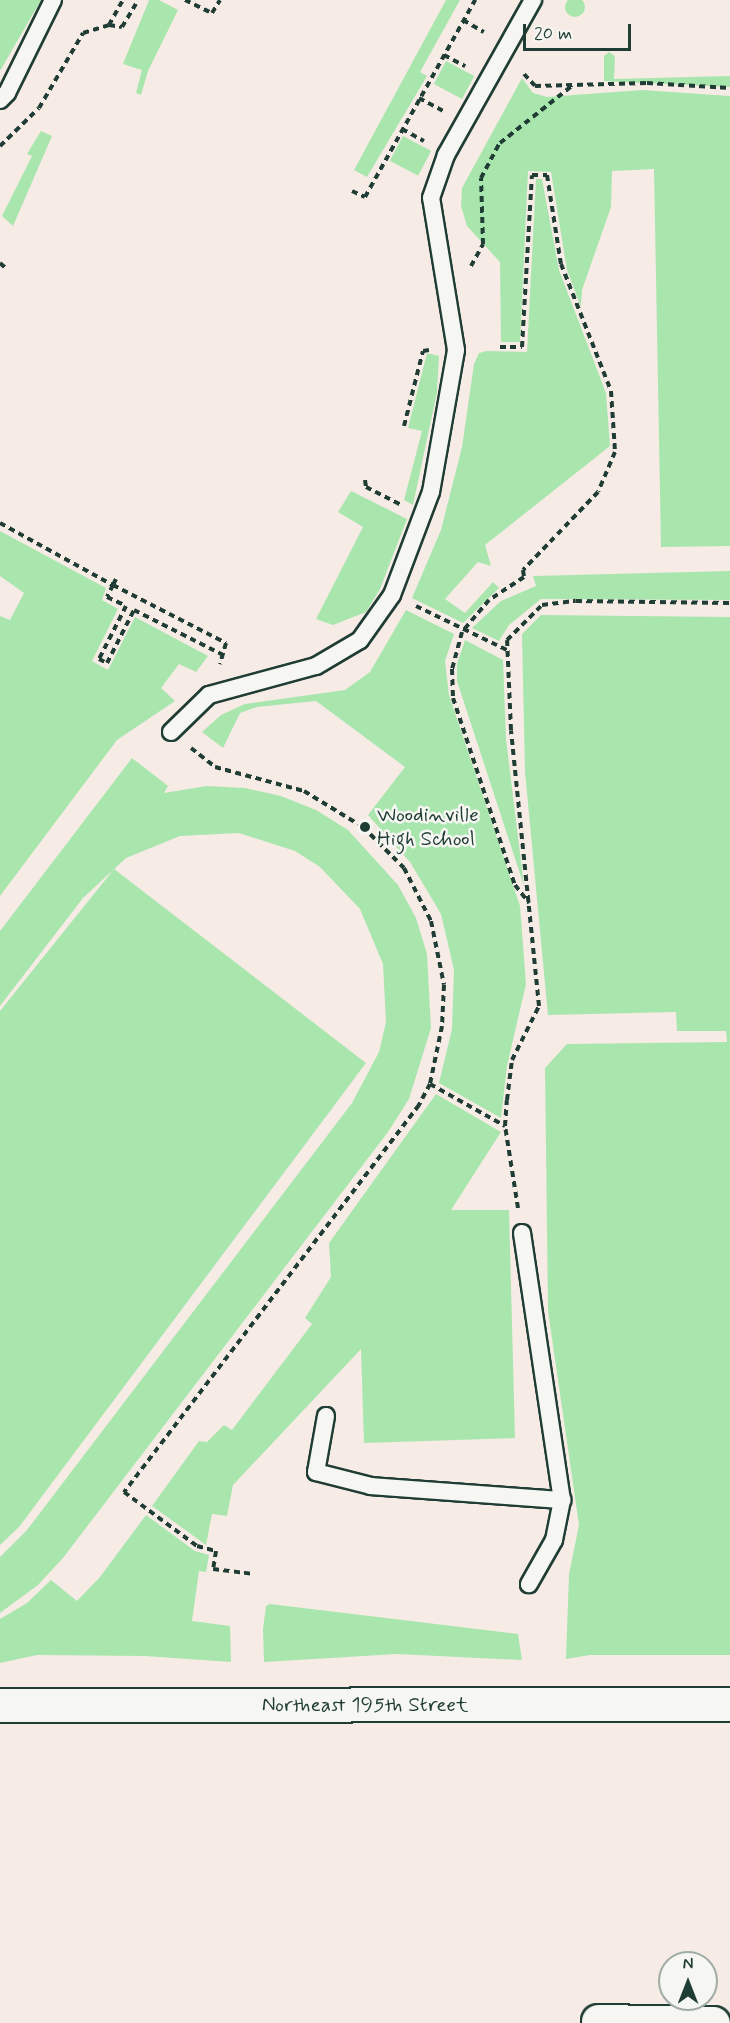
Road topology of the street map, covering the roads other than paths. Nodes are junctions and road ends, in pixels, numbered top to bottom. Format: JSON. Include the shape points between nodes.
{"nodes":[{"id":1,"x":53,"y":0,"type":"edge"},
{"id":2,"x":533,"y":0,"type":"edge"},
{"id":3,"x":0,"y":100,"type":"edge"},
{"id":4,"x":171,"y":732,"type":"road end"},
{"id":5,"x":522,"y":1233,"type":"road end"},
{"id":6,"x":326,"y":1416,"type":"dead end"},
{"id":7,"x":562,"y":1500,"type":"junction"},
{"id":8,"x":529,"y":1584,"type":"dead end"},
{"id":9,"x":730,"y":1704,"type":"edge"},
{"id":10,"x":0,"y":1705,"type":"edge"},
{"id":11,"x":598,"y":2021,"type":"dead end"},
{"id":12,"x":713,"y":2023,"type":"edge"}],
"edges":[{"from":1,"to":3,"type":"lane"},
{"from":2,"to":4,"type":"lane","via":[[446,155],[431,198],[456,350],[431,492],[392,595],[360,640],[316,666],[209,694]]},
{"from":5,"to":7,"type":"lane"},
{"from":6,"to":7,"type":"lane","via":[[316,1472],[371,1486]]},
{"from":7,"to":8,"type":"lane","via":[[554,1540]]},
{"from":9,"to":10,"type":"main road","name":"Northeast 195th Street"},
{"from":11,"to":12,"type":"main road"}]}
